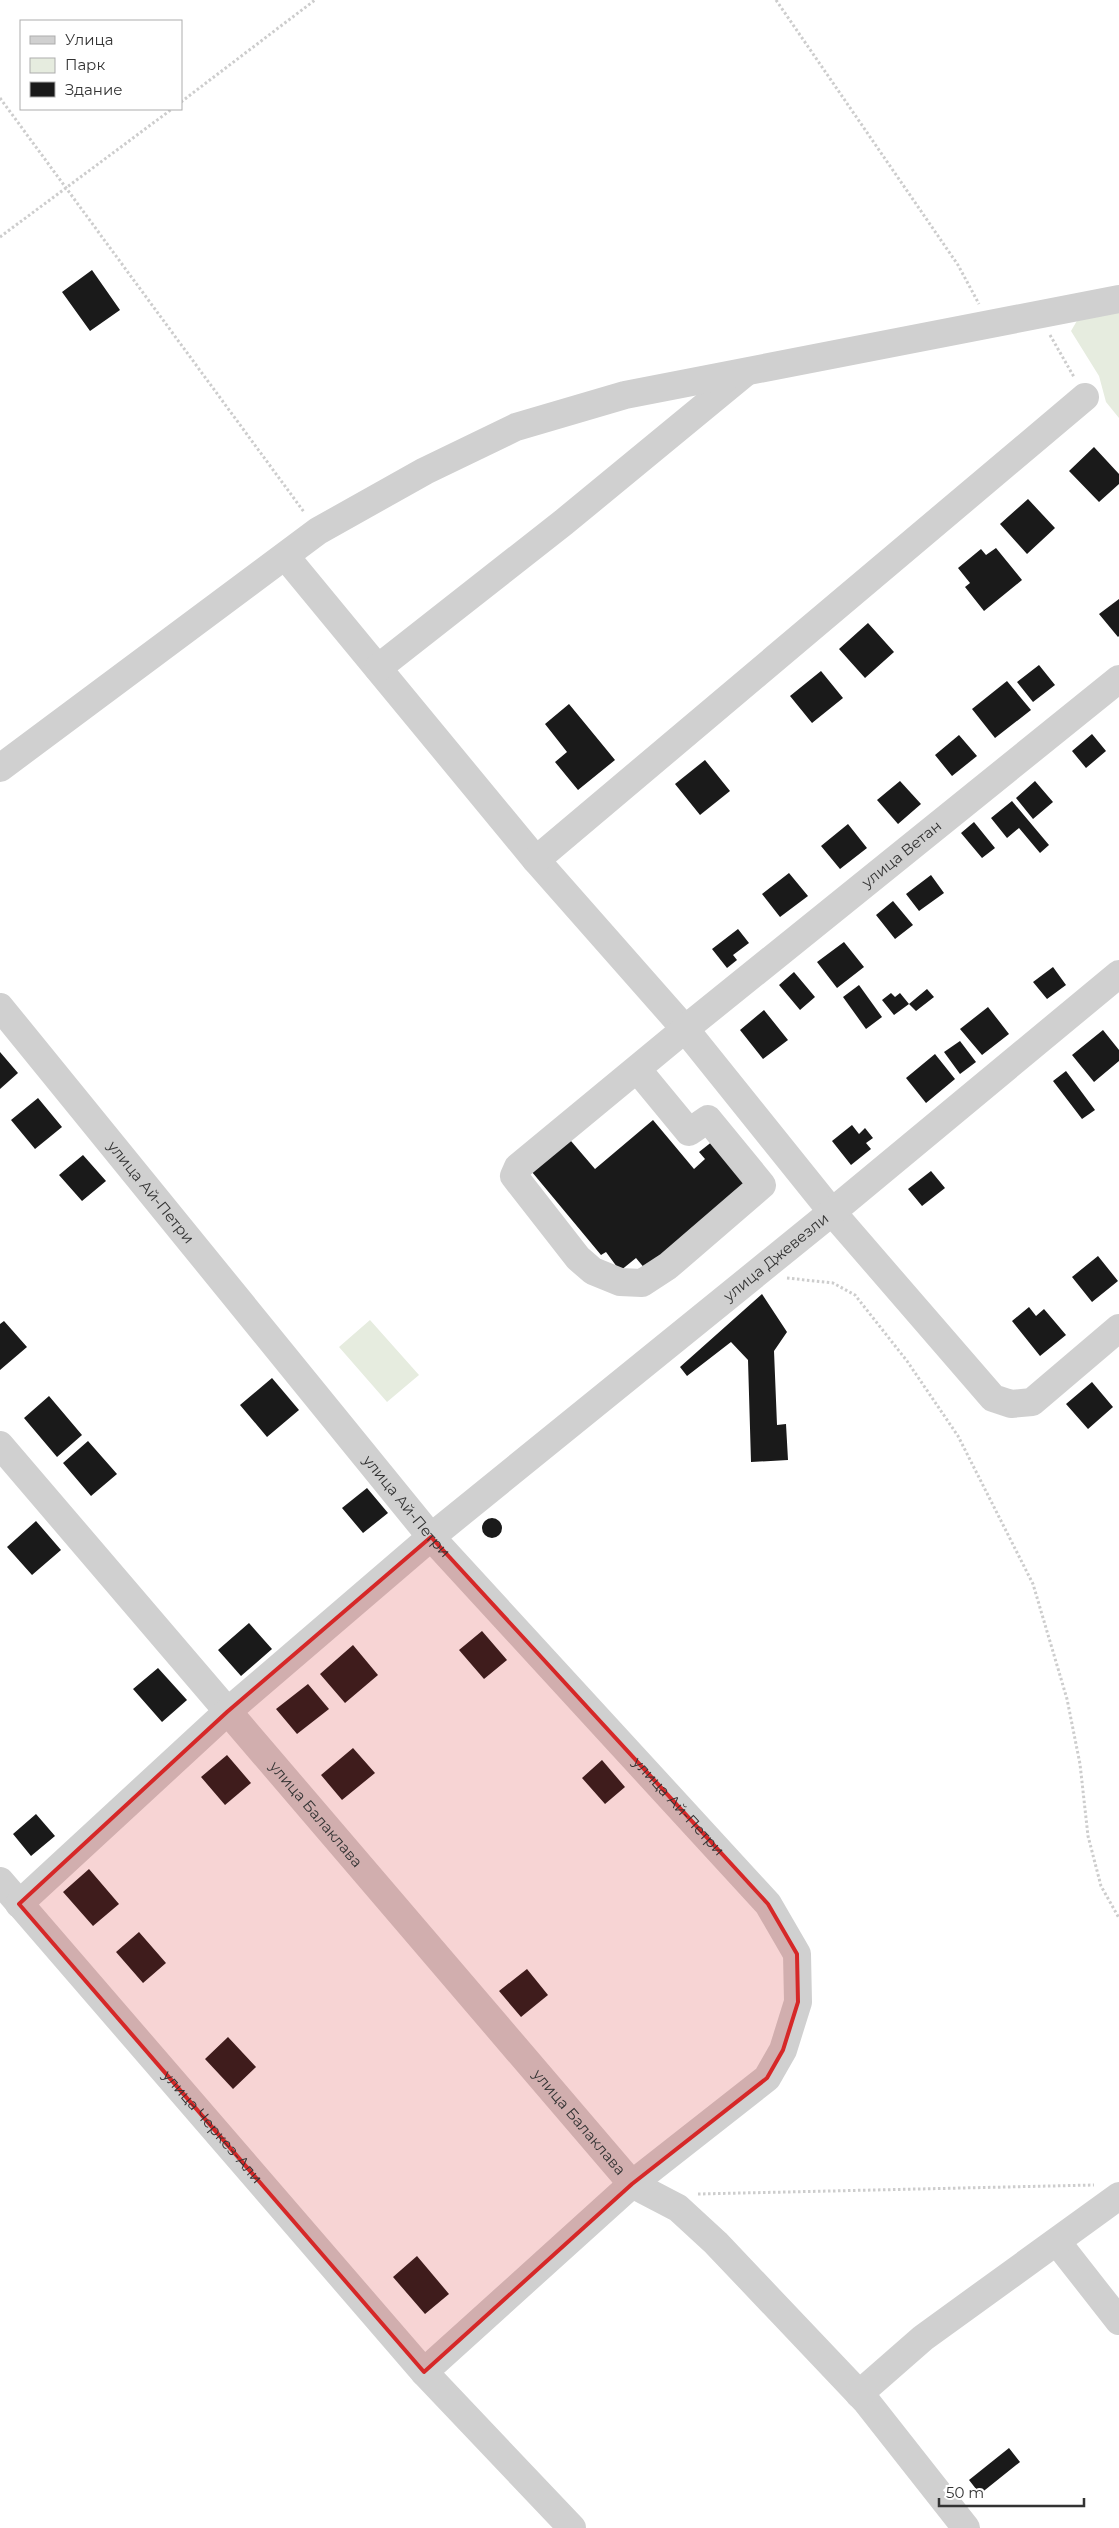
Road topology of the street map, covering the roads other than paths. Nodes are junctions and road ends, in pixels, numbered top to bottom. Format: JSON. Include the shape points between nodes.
{"nodes":[{"id":1,"x":1119,"y":299,"type":"edge"},
{"id":2,"x":747,"y":370,"type":"junction"},
{"id":3,"x":1086,"y":397,"type":"road end"},
{"id":4,"x":286,"y":557,"type":"junction"},
{"id":5,"x":378,"y":668,"type":"junction"},
{"id":6,"x":1119,"y":679,"type":"edge"},
{"id":7,"x":0,"y":768,"type":"edge"},
{"id":8,"x":536,"y":860,"type":"junction"},
{"id":9,"x":1119,"y":974,"type":"edge"},
{"id":10,"x":0,"y":1007,"type":"edge"},
{"id":11,"x":685,"y":1029,"type":"junction"},
{"id":12,"x":637,"y":1069,"type":"junction"},
{"id":13,"x":832,"y":1212,"type":"junction"},
{"id":14,"x":1119,"y":1328,"type":"edge"},
{"id":15,"x":0,"y":1445,"type":"edge"},
{"id":16,"x":431,"y":1537,"type":"junction"},
{"id":17,"x":227,"y":1712,"type":"junction"},
{"id":18,"x":0,"y":1881,"type":"edge"},
{"id":19,"x":19,"y":1904,"type":"junction"},
{"id":20,"x":632,"y":2184,"type":"junction"},
{"id":21,"x":1108,"y":2191,"type":"edge"},
{"id":22,"x":1057,"y":2242,"type":"junction"},
{"id":23,"x":1119,"y":2321,"type":"edge"},
{"id":24,"x":424,"y":2372,"type":"junction"},
{"id":25,"x":859,"y":2394,"type":"junction"},
{"id":26,"x":572,"y":2528,"type":"edge"},
{"id":27,"x":966,"y":2528,"type":"edge"}],
"edges":[{"from":1,"to":2,"type":"street"},
{"from":2,"to":4,"type":"street","via":[[624,394],[516,427],[425,471],[318,531]]},
{"from":2,"to":5,"type":"street","via":[[564,522]]},
{"from":3,"to":8,"type":"street"},
{"from":4,"to":5,"type":"street"},
{"from":4,"to":7,"type":"street"},
{"from":5,"to":8,"type":"street"},
{"from":6,"to":11,"type":"street","name":"улица Ветан"},
{"from":8,"to":11,"type":"street"},
{"from":9,"to":13,"type":"street","name":"улица Джевезли"},
{"from":10,"to":16,"type":"street","name":"улица Ай-Петри"},
{"from":11,"to":12,"type":"street","name":"улица Ветан"},
{"from":11,"to":13,"type":"street"},
{"from":12,"to":12,"type":"street","name":"улица Ветан","via":[[518,1168],[514,1176],[578,1258],[593,1271],[620,1282],[642,1283],[668,1266],[762,1184],[708,1119],[689,1132]]},
{"from":13,"to":14,"type":"street","via":[[993,1398],[1011,1404],[1032,1402]]},
{"from":13,"to":16,"type":"street","name":"улица Джевезли"},
{"from":15,"to":17,"type":"street","name":"улица Балаклава"},
{"from":16,"to":17,"type":"street","name":"улица Джевезли"},
{"from":16,"to":20,"type":"street","name":"улица Ай-Петри","via":[[768,1904],[797,1954],[798,2002],[783,2050],[766,2078]]},
{"from":17,"to":19,"type":"street","name":"улица Джевезли"},
{"from":17,"to":20,"type":"street","name":"улица Балаклава"},
{"from":18,"to":19,"type":"street","name":"улица Черкез-Али"},
{"from":19,"to":24,"type":"street","name":"улица Черкез-Али"},
{"from":20,"to":24,"type":"street","name":"улица Ай-Петри"},
{"from":20,"to":25,"type":"street","via":[[678,2208],[716,2243]]},
{"from":21,"to":22,"type":"street"},
{"from":22,"to":23,"type":"street"},
{"from":22,"to":25,"type":"street","via":[[924,2338]]},
{"from":24,"to":26,"type":"street","name":"улица Черкез-Али"},
{"from":25,"to":27,"type":"street"}]}
